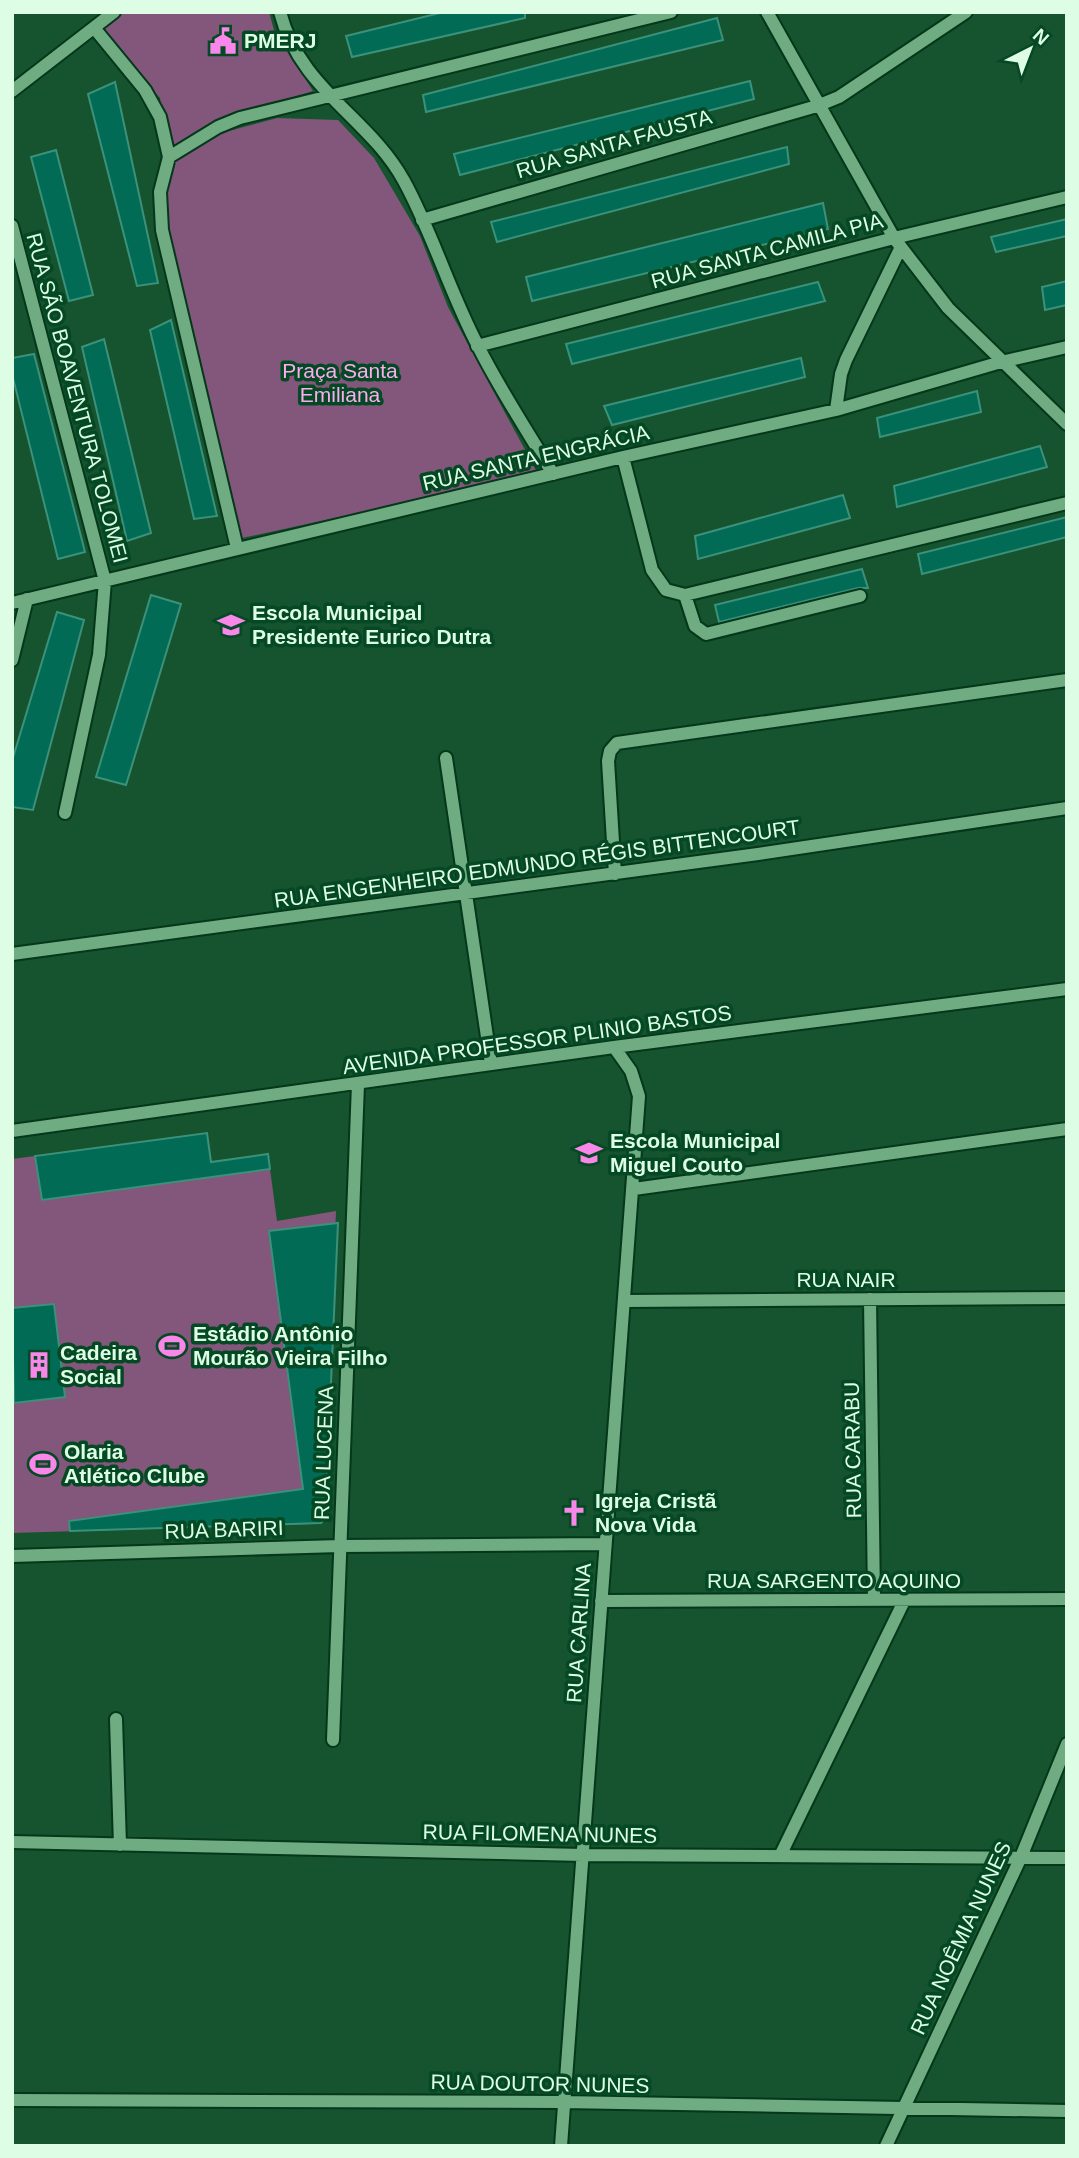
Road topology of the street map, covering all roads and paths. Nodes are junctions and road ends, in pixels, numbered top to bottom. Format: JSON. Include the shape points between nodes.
{"nodes":[{"id":1,"x":114,"y":12,"type":"edge"},
{"id":2,"x":280,"y":12,"type":"edge"},
{"id":3,"x":671,"y":12,"type":"edge"},
{"id":4,"x":766,"y":12,"type":"edge"},
{"id":5,"x":966,"y":12,"type":"edge"},
{"id":6,"x":95,"y":29,"type":"junction"},
{"id":7,"x":12,"y":91,"type":"edge"},
{"id":8,"x":328,"y":96,"type":"junction"},
{"id":9,"x":817,"y":106,"type":"junction"},
{"id":10,"x":169,"y":157,"type":"junction"},
{"id":11,"x":1067,"y":197,"type":"edge"},
{"id":12,"x":422,"y":220,"type":"junction"},
{"id":13,"x":12,"y":226,"type":"edge"},
{"id":14,"x":897,"y":242,"type":"junction"},
{"id":15,"x":477,"y":346,"type":"junction"},
{"id":16,"x":1067,"y":347,"type":"edge"},
{"id":17,"x":1001,"y":362,"type":"junction"},
{"id":18,"x":836,"y":410,"type":"junction"},
{"id":19,"x":1067,"y":424,"type":"edge"},
{"id":20,"x":623,"y":457,"type":"junction"},
{"id":21,"x":553,"y":474,"type":"junction"},
{"id":22,"x":1067,"y":503,"type":"edge"},
{"id":23,"x":237,"y":548,"type":"junction"},
{"id":24,"x":105,"y":581,"type":"junction"},
{"id":25,"x":685,"y":595,"type":"junction"},
{"id":26,"x":860,"y":596,"type":"dead end"},
{"id":27,"x":27,"y":599,"type":"junction"},
{"id":28,"x":12,"y":603,"type":"edge"},
{"id":29,"x":12,"y":660,"type":"edge"},
{"id":30,"x":1067,"y":680,"type":"edge"},
{"id":31,"x":446,"y":758,"type":"dead end"},
{"id":32,"x":1067,"y":808,"type":"edge"},
{"id":33,"x":65,"y":813,"type":"dead end"},
{"id":34,"x":615,"y":873,"type":"junction"},
{"id":35,"x":465,"y":894,"type":"junction"},
{"id":36,"x":12,"y":954,"type":"edge"},
{"id":37,"x":1067,"y":989,"type":"edge"},
{"id":38,"x":614,"y":1047,"type":"junction"},
{"id":39,"x":491,"y":1064,"type":"junction"},
{"id":40,"x":358,"y":1084,"type":"junction"},
{"id":41,"x":1067,"y":1129,"type":"edge"},
{"id":42,"x":12,"y":1131,"type":"edge"},
{"id":43,"x":634,"y":1189,"type":"junction"},
{"id":44,"x":1067,"y":1298,"type":"edge"},
{"id":45,"x":870,"y":1299,"type":"junction"},
{"id":46,"x":625,"y":1301,"type":"junction"},
{"id":47,"x":605,"y":1544,"type":"junction"},
{"id":48,"x":340,"y":1546,"type":"junction"},
{"id":49,"x":12,"y":1556,"type":"edge"},
{"id":50,"x":874,"y":1599,"type":"junction"},
{"id":51,"x":905,"y":1599,"type":"junction"},
{"id":52,"x":1067,"y":1599,"type":"edge"},
{"id":53,"x":601,"y":1601,"type":"junction"},
{"id":54,"x":116,"y":1719,"type":"dead end"},
{"id":55,"x":333,"y":1740,"type":"dead end"},
{"id":56,"x":1067,"y":1744,"type":"edge"},
{"id":57,"x":12,"y":1842,"type":"edge"},
{"id":58,"x":120,"y":1845,"type":"junction"},
{"id":59,"x":583,"y":1855,"type":"junction"},
{"id":60,"x":780,"y":1856,"type":"junction"},
{"id":61,"x":1021,"y":1857,"type":"junction"},
{"id":62,"x":1067,"y":1858,"type":"edge"},
{"id":63,"x":12,"y":2100,"type":"edge"},
{"id":64,"x":563,"y":2102,"type":"junction"},
{"id":65,"x":901,"y":2110,"type":"junction"},
{"id":66,"x":1067,"y":2111,"type":"edge"},
{"id":67,"x":561,"y":2146,"type":"edge"},
{"id":68,"x":886,"y":2146,"type":"edge"}],
"edges":[{"from":1,"to":6,"type":"street"},
{"from":2,"to":8,"type":"street","via":[[294,50]]},
{"from":3,"to":8,"type":"street"},
{"from":4,"to":9,"type":"street"},
{"from":5,"to":9,"type":"street","name":"RUA SANTA FAUSTA","via":[[839,97]]},
{"from":6,"to":7,"type":"street"},
{"from":6,"to":10,"type":"street","via":[[156,107]]},
{"from":8,"to":10,"type":"street","via":[[240,118]]},
{"from":8,"to":12,"type":"street","via":[[393,163]]},
{"from":9,"to":12,"type":"street","name":"RUA SANTA FAUSTA"},
{"from":9,"to":14,"type":"street"},
{"from":10,"to":23,"type":"street","via":[[160,192],[162,230]]},
{"from":11,"to":14,"type":"street","name":"RUA SANTA CAMILA PIA"},
{"from":12,"to":15,"type":"street"},
{"from":13,"to":24,"type":"street","name":"RUA SÃO BOAVENTURA TOLOMEI"},
{"from":14,"to":15,"type":"street","name":"RUA SANTA CAMILA PIA"},
{"from":14,"to":17,"type":"street","via":[[948,308]]},
{"from":14,"to":18,"type":"street","via":[[846,360]]},
{"from":15,"to":21,"type":"street"},
{"from":16,"to":17,"type":"street","name":"RUA SANTA ENGRÁCIA"},
{"from":17,"to":18,"type":"street","name":"RUA SANTA ENGRÁCIA"},
{"from":17,"to":19,"type":"street"},
{"from":18,"to":20,"type":"street","name":"RUA SANTA ENGRÁCIA"},
{"from":20,"to":21,"type":"street","name":"RUA SANTA ENGRÁCIA"},
{"from":20,"to":25,"type":"street","via":[[652,570],[666,590]]},
{"from":21,"to":23,"type":"street","name":"RUA SANTA ENGRÁCIA"},
{"from":22,"to":25,"type":"street"},
{"from":23,"to":24,"type":"street","name":"RUA SANTA ENGRÁCIA"},
{"from":24,"to":27,"type":"street","name":"RUA SANTA ENGRÁCIA"},
{"from":24,"to":33,"type":"street","name":"RUA SÃO BOAVENTURA TOLOMEI","via":[[99,655]]},
{"from":25,"to":26,"type":"street","via":[[695,626],[706,634]]},
{"from":27,"to":28,"type":"street","name":"RUA SANTA ENGRÁCIA"},
{"from":27,"to":29,"type":"street"},
{"from":30,"to":34,"type":"street","via":[[617,743],[608,761]]},
{"from":31,"to":35,"type":"street"},
{"from":32,"to":34,"type":"street","name":"RUA ENGENHEIRO EDMUNDO RÉGIS BITTENCOURT"},
{"from":34,"to":35,"type":"street","name":"RUA ENGENHEIRO EDMUNDO RÉGIS BITTENCOURT"},
{"from":35,"to":36,"type":"street","name":"RUA ENGENHEIRO EDMUNDO RÉGIS BITTENCOURT"},
{"from":35,"to":39,"type":"street"},
{"from":37,"to":38,"type":"street","name":"AVENIDA PROFESSOR PLINIO BASTOS"},
{"from":38,"to":39,"type":"street","name":"AVENIDA PROFESSOR PLINIO BASTOS"},
{"from":38,"to":43,"type":"street","name":"RUA CARLINA","via":[[631,1071],[639,1096]]},
{"from":39,"to":40,"type":"street","name":"AVENIDA PROFESSOR PLINIO BASTOS"},
{"from":40,"to":42,"type":"street","name":"AVENIDA PROFESSOR PLINIO BASTOS"},
{"from":40,"to":48,"type":"street","name":"RUA LUCENA"},
{"from":41,"to":43,"type":"street"},
{"from":43,"to":46,"type":"street","name":"RUA CARLINA"},
{"from":44,"to":45,"type":"street","name":"RUA NAIR"},
{"from":45,"to":46,"type":"street","name":"RUA NAIR"},
{"from":45,"to":50,"type":"street","name":"RUA CARABU"},
{"from":46,"to":47,"type":"street","name":"RUA CARLINA"},
{"from":47,"to":48,"type":"street","name":"RUA BARIRI"},
{"from":47,"to":53,"type":"street","name":"RUA CARLINA"},
{"from":48,"to":49,"type":"street","name":"RUA BARIRI"},
{"from":48,"to":55,"type":"street","name":"RUA LUCENA"},
{"from":50,"to":51,"type":"street","name":"RUA SARGENTO AQUINO"},
{"from":50,"to":53,"type":"street","name":"RUA SARGENTO AQUINO"},
{"from":51,"to":52,"type":"street","name":"RUA SARGENTO AQUINO"},
{"from":51,"to":60,"type":"street"},
{"from":53,"to":59,"type":"street","name":"RUA CARLINA"},
{"from":54,"to":58,"type":"street"},
{"from":56,"to":61,"type":"street","name":"RUA NOÊMIA NUNES"},
{"from":57,"to":58,"type":"street","name":"RUA FILOMENA NUNES"},
{"from":58,"to":59,"type":"street","name":"RUA FILOMENA NUNES"},
{"from":59,"to":60,"type":"street","name":"RUA FILOMENA NUNES"},
{"from":59,"to":64,"type":"street","name":"RUA CARLINA"},
{"from":60,"to":61,"type":"street","name":"RUA FILOMENA NUNES"},
{"from":61,"to":62,"type":"street","name":"RUA FILOMENA NUNES"},
{"from":61,"to":65,"type":"street","name":"RUA NOÊMIA NUNES"},
{"from":63,"to":64,"type":"street","name":"RUA DOUTOR NUNES"},
{"from":64,"to":65,"type":"street","name":"RUA DOUTOR NUNES"},
{"from":64,"to":67,"type":"street","name":"RUA CARLINA"},
{"from":65,"to":66,"type":"street","name":"RUA DOUTOR NUNES"},
{"from":65,"to":68,"type":"street","name":"RUA NOÊMIA NUNES"}]}
